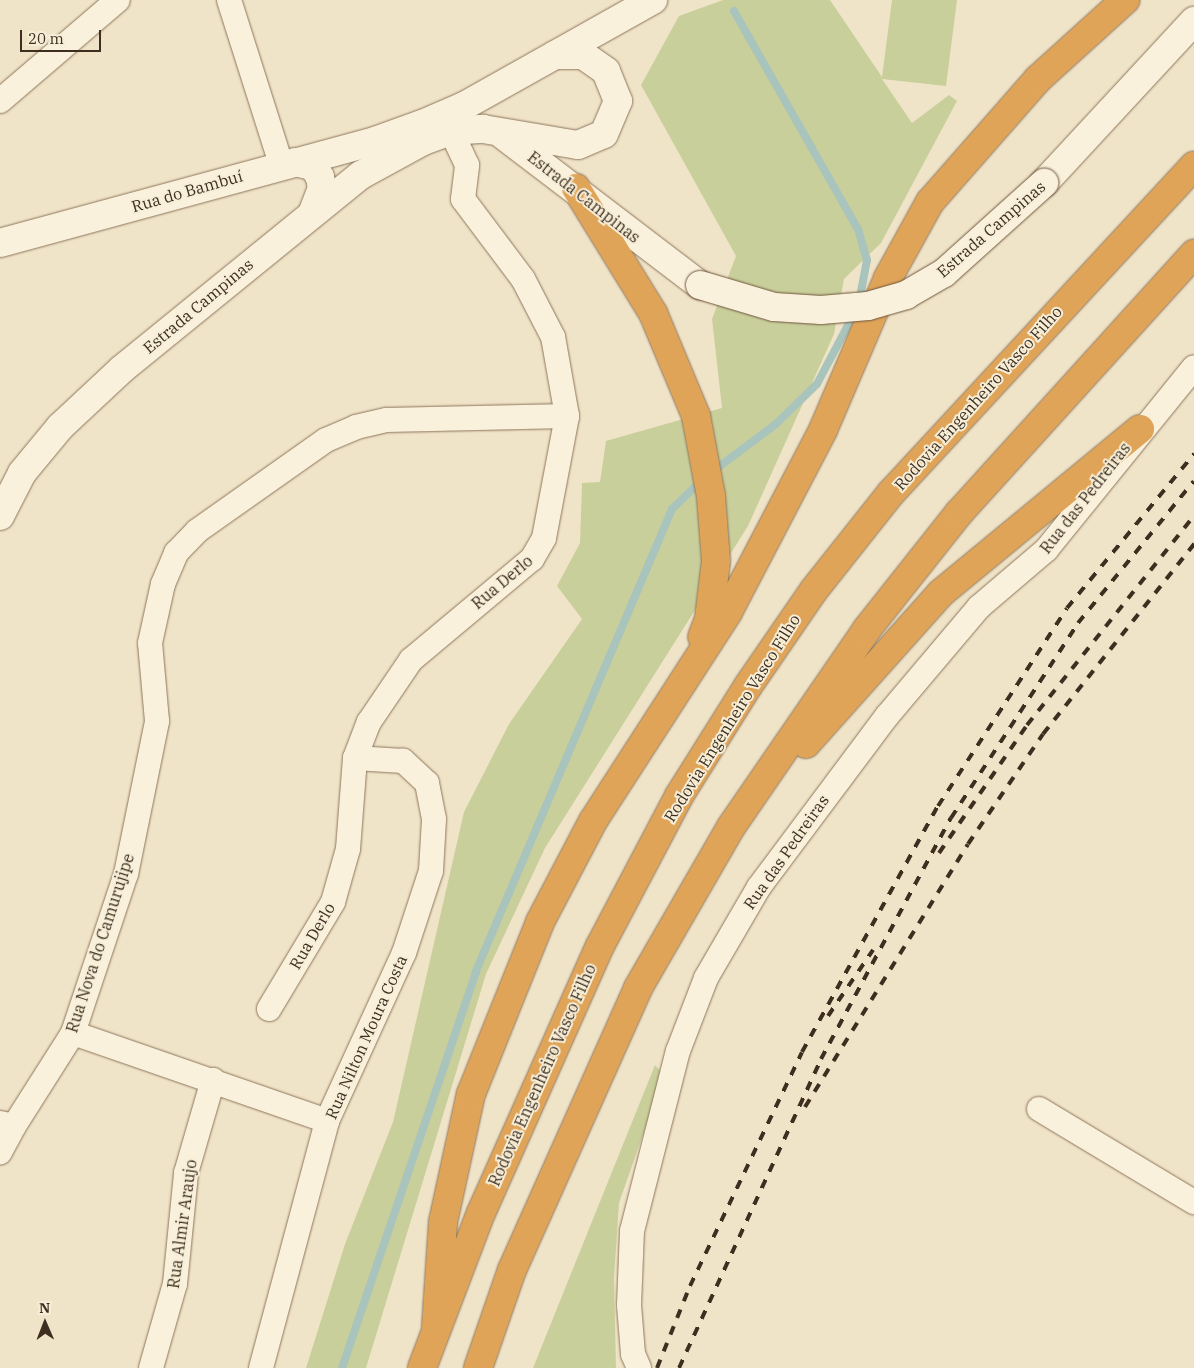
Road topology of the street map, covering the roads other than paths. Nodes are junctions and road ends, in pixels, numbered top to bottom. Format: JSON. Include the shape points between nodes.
{"nodes":[{"id":1,"x":118,"y":0,"type":"edge"},
{"id":2,"x":229,"y":0,"type":"edge"},
{"id":3,"x":653,"y":0,"type":"edge"},
{"id":4,"x":1125,"y":0,"type":"edge"},
{"id":5,"x":1194,"y":21,"type":"edge"},
{"id":6,"x":556,"y":55,"type":"junction"},
{"id":7,"x":0,"y":101,"type":"edge"},
{"id":8,"x":451,"y":131,"type":"junction"},
{"id":9,"x":497,"y":132,"type":"junction"},
{"id":10,"x":288,"y":163,"type":"junction"},
{"id":11,"x":1194,"y":166,"type":"edge"},
{"id":12,"x":576,"y":188,"type":"junction"},
{"id":13,"x":313,"y":211,"type":"junction"},
{"id":14,"x":0,"y":243,"type":"edge"},
{"id":15,"x":1194,"y":254,"type":"edge"},
{"id":16,"x":1194,"y":367,"type":"edge"},
{"id":17,"x":567,"y":416,"type":"junction"},
{"id":18,"x":1140,"y":429,"type":"junction"},
{"id":19,"x":0,"y":516,"type":"edge"},
{"id":20,"x":688,"y":674,"type":"junction"},
{"id":21,"x":356,"y":758,"type":"junction"},
{"id":22,"x":732,"y":827,"type":"junction"},
{"id":23,"x":269,"y":1009,"type":"dead end"},
{"id":24,"x":73,"y":1033,"type":"junction"},
{"id":25,"x":213,"y":1080,"type":"junction"},
{"id":26,"x":1039,"y":1109,"type":"dead end"},
{"id":27,"x":327,"y":1121,"type":"junction"},
{"id":28,"x":7,"y":1124,"type":"edge"},
{"id":29,"x":0,"y":1152,"type":"edge"},
{"id":30,"x":1194,"y":1202,"type":"edge"},
{"id":31,"x":436,"y":1328,"type":"junction"},
{"id":32,"x":151,"y":1368,"type":"edge"},
{"id":33,"x":261,"y":1368,"type":"edge"},
{"id":34,"x":422,"y":1368,"type":"edge"},
{"id":35,"x":478,"y":1368,"type":"edge"},
{"id":36,"x":639,"y":1368,"type":"edge"}],
"edges":[{"from":1,"to":7,"type":"street"},
{"from":2,"to":10,"type":"street"},
{"from":3,"to":6,"type":"main road"},
{"from":4,"to":20,"type":"highway","via":[[1038,79],[930,202],[888,278],[809,456],[728,612]]},
{"from":5,"to":12,"type":"main road","name":"Estrada Campinas","bridge":true,"via":[[1044,183],[944,273],[906,295],[868,306],[774,307],[700,285]]},
{"from":6,"to":9,"type":"main road","via":[[583,55],[606,71],[618,101],[604,134],[578,145]]},
{"from":6,"to":10,"type":"main road","name":"Rua do Bambuí","via":[[464,106],[375,141]]},
{"from":8,"to":9,"type":"main road","name":"Estrada Campinas"},
{"from":8,"to":13,"type":"main road","name":"Estrada Campinas","via":[[396,154]]},
{"from":8,"to":17,"type":"street","name":"Rua Derlo","via":[[467,165],[463,199],[523,279],[553,337]]},
{"from":9,"to":12,"type":"main road","name":"Estrada Campinas"},
{"from":10,"to":13,"type":"main road","via":[[313,166],[320,177],[322,188]]},
{"from":10,"to":14,"type":"main road","name":"Rua do Bambuí"},
{"from":11,"to":31,"type":"highway","name":"Rodovia Engenheiro Vasco Filho","via":[[891,493],[814,590],[748,686],[679,796],[600,946],[484,1204]]},
{"from":12,"to":20,"type":"highway","via":[[653,313],[696,416],[711,496],[713,593],[709,619]]},
{"from":13,"to":19,"type":"main road","name":"Estrada Campinas","via":[[60,427],[22,474]]},
{"from":15,"to":22,"type":"highway","via":[[959,513],[867,629]]},
{"from":16,"to":18,"type":"street","name":"Rua das Pedreiras"},
{"from":17,"to":21,"type":"street","name":"Rua Derlo","via":[[540,550],[411,660],[369,722]]},
{"from":17,"to":24,"type":"street","name":"Rua Nova do Camurujipe","via":[[387,420],[356,427],[326,440],[197,531],[176,552],[163,584],[150,643],[157,721],[126,874]]},
{"from":18,"to":22,"type":"highway","via":[[941,593]]},
{"from":18,"to":36,"type":"street","name":"Rua das Pedreiras","via":[[1046,550],[979,607],[887,716],[758,887],[706,978],[678,1051],[632,1231],[629,1305],[633,1354]]},
{"from":20,"to":31,"type":"highway","via":[[593,821],[540,922],[471,1094],[443,1222]]},
{"from":21,"to":23,"type":"street","name":"Rua Derlo","via":[[348,849],[333,902]]},
{"from":21,"to":27,"type":"street","name":"Rua Nilton Moura Costa","via":[[403,761],[419,771],[432,802],[434,841],[421,912]]},
{"from":22,"to":35,"type":"highway","via":[[638,988],[512,1270]]},
{"from":24,"to":25,"type":"street"},
{"from":24,"to":28,"type":"street","name":"Rua Nova do Camurujipe"},
{"from":25,"to":27,"type":"street"},
{"from":25,"to":32,"type":"street","name":"Rua Almir Araujo","via":[[186,1173],[175,1284]]},
{"from":26,"to":30,"type":"street"},
{"from":27,"to":33,"type":"street","name":"Rua Nilton Moura Costa"},
{"from":28,"to":29,"type":"street","name":"Rua Nova do Camurujipe"},
{"from":31,"to":34,"type":"highway","name":"Rodovia Engenheiro Vasco Filho"}]}
